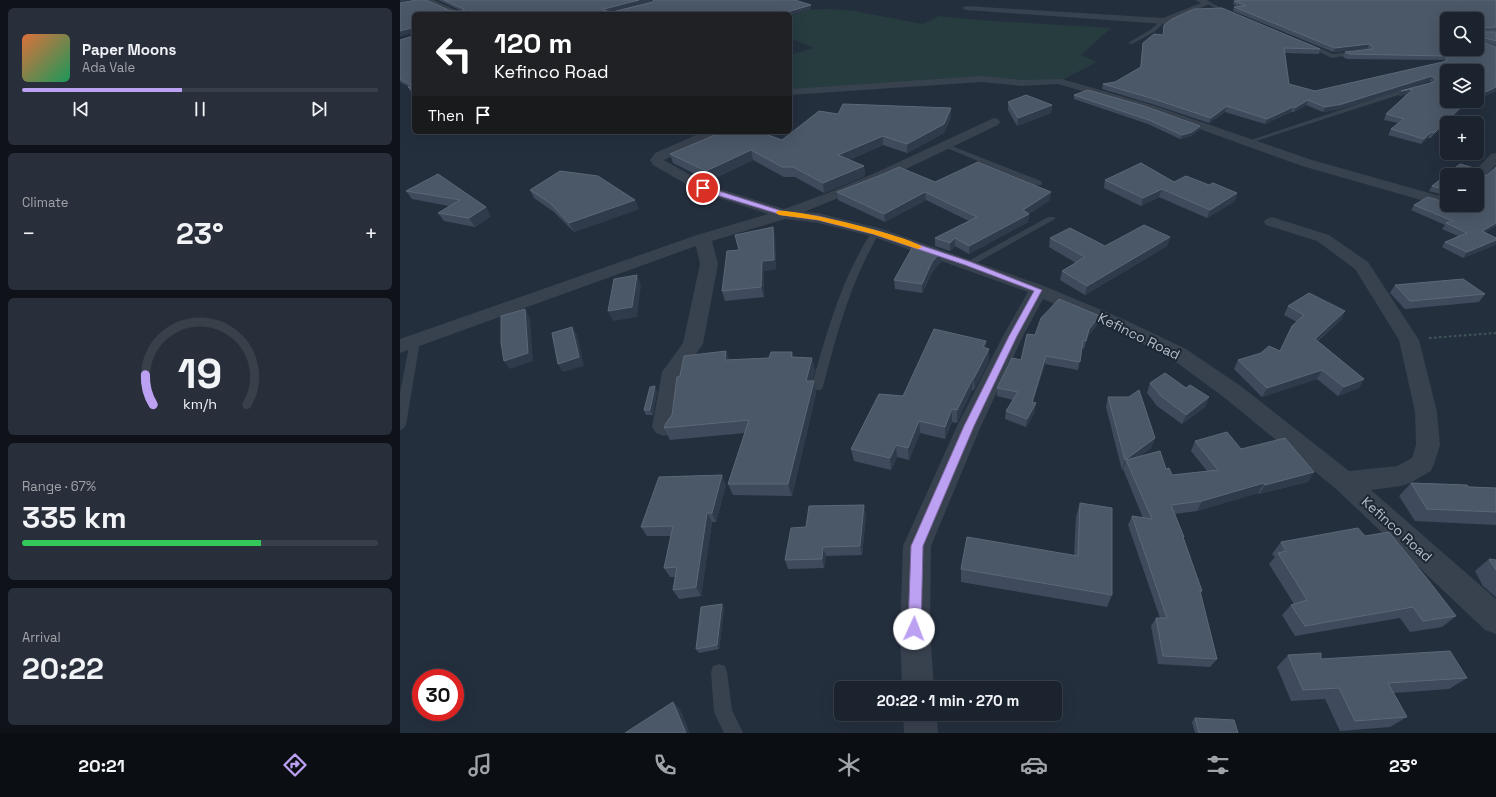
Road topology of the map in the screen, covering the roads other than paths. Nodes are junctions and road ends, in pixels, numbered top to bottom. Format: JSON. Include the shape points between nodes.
{"nodes":[{"id":1,"x":1199,"y":0,"type":"edge"},
{"id":2,"x":423,"y":1,"type":"edge"},
{"id":3,"x":1208,"y":3,"type":"junction"},
{"id":4,"x":966,"y":8,"type":"dead end"},
{"id":5,"x":455,"y":12,"type":"edge"},
{"id":6,"x":1236,"y":15,"type":"edge"},
{"id":7,"x":1164,"y":21,"type":"junction"},
{"id":8,"x":1298,"y":41,"type":"edge"},
{"id":9,"x":1130,"y":43,"type":"dead end"},
{"id":10,"x":1367,"y":52,"type":"edge"},
{"id":11,"x":1422,"y":86,"type":"edge"},
{"id":12,"x":792,"y":92,"type":"edge"},
{"id":13,"x":994,"y":122,"type":"dead end"},
{"id":14,"x":709,"y":134,"type":"edge"},
{"id":15,"x":1248,"y":142,"type":"junction"},
{"id":16,"x":944,"y":145,"type":"junction"},
{"id":17,"x":1496,"y":157,"type":"edge"},
{"id":18,"x":1484,"y":169,"type":"edge"},
{"id":19,"x":1038,"y":183,"type":"dead end"},
{"id":20,"x":1440,"y":201,"type":"edge"},
{"id":21,"x":784,"y":214,"type":"junction"},
{"id":22,"x":1051,"y":219,"type":"dead end"},
{"id":23,"x":1272,"y":222,"type":"dead end"},
{"id":24,"x":876,"y":232,"type":"junction"},
{"id":25,"x":703,"y":238,"type":"junction"},
{"id":26,"x":968,"y":264,"type":"junction"},
{"id":27,"x":1038,"y":290,"type":"junction"},
{"id":28,"x":408,"y":344,"type":"edge"},
{"id":29,"x":817,"y":386,"type":"dead end"},
{"id":30,"x":400,"y":425,"type":"edge"},
{"id":31,"x":664,"y":427,"type":"edge"},
{"id":32,"x":1345,"y":482,"type":"junction"},
{"id":33,"x":1496,"y":619,"type":"edge"},
{"id":34,"x":719,"y":672,"type":"dead end"},
{"id":35,"x":918,"y":681,"type":"edge"},
{"id":36,"x":920,"y":721,"type":"edge"},
{"id":37,"x":734,"y":733,"type":"edge"},
{"id":38,"x":921,"y":733,"type":"edge"}],
"edges":[{"from":1,"to":3,"type":"street"},
{"from":2,"to":5,"type":"street"},
{"from":3,"to":6,"type":"lane"},
{"from":3,"to":7,"type":"street"},
{"from":4,"to":7,"type":"street"},
{"from":7,"to":9,"type":"lane"},
{"from":8,"to":10,"type":"lane","via":[[1332,56]]},
{"from":11,"to":15,"type":"lane"},
{"from":12,"to":15,"type":"street","via":[[981,79],[1022,83],[1058,81],[1148,107]]},
{"from":13,"to":16,"type":"street"},
{"from":14,"to":21,"type":"street","name":"Kefinco Road","via":[[660,156],[658,162],[703,188]]},
{"from":15,"to":20,"type":"street","via":[[1307,163]]},
{"from":16,"to":19,"type":"lane"},
{"from":16,"to":21,"type":"street","via":[[880,176]]},
{"from":17,"to":18,"type":"street"},
{"from":21,"to":24,"type":"street","name":"Kefinco Road","via":[[818,218]]},
{"from":21,"to":25,"type":"street"},
{"from":22,"to":26,"type":"lane"},
{"from":23,"to":32,"type":"street","via":[[1323,238],[1362,266],[1409,340],[1426,412],[1428,445],[1422,464],[1401,476]]},
{"from":24,"to":26,"type":"street","name":"Kefinco Road"},
{"from":24,"to":29,"type":"lane","via":[[852,275]]},
{"from":25,"to":28,"type":"street"},
{"from":25,"to":31,"type":"street","via":[[709,264],[693,344],[673,372]]},
{"from":26,"to":27,"type":"street","name":"Kefinco Road"},
{"from":27,"to":32,"type":"street","name":"Kefinco Road","via":[[1116,323],[1179,354],[1234,393]]},
{"from":27,"to":35,"type":"street","via":[[969,426],[917,546],[914,629]]},
{"from":28,"to":30,"type":"lane"},
{"from":32,"to":33,"type":"street","name":"Kefinco Road"},
{"from":34,"to":37,"type":"lane","via":[[723,712]]},
{"from":36,"to":38,"type":"street"}]}
